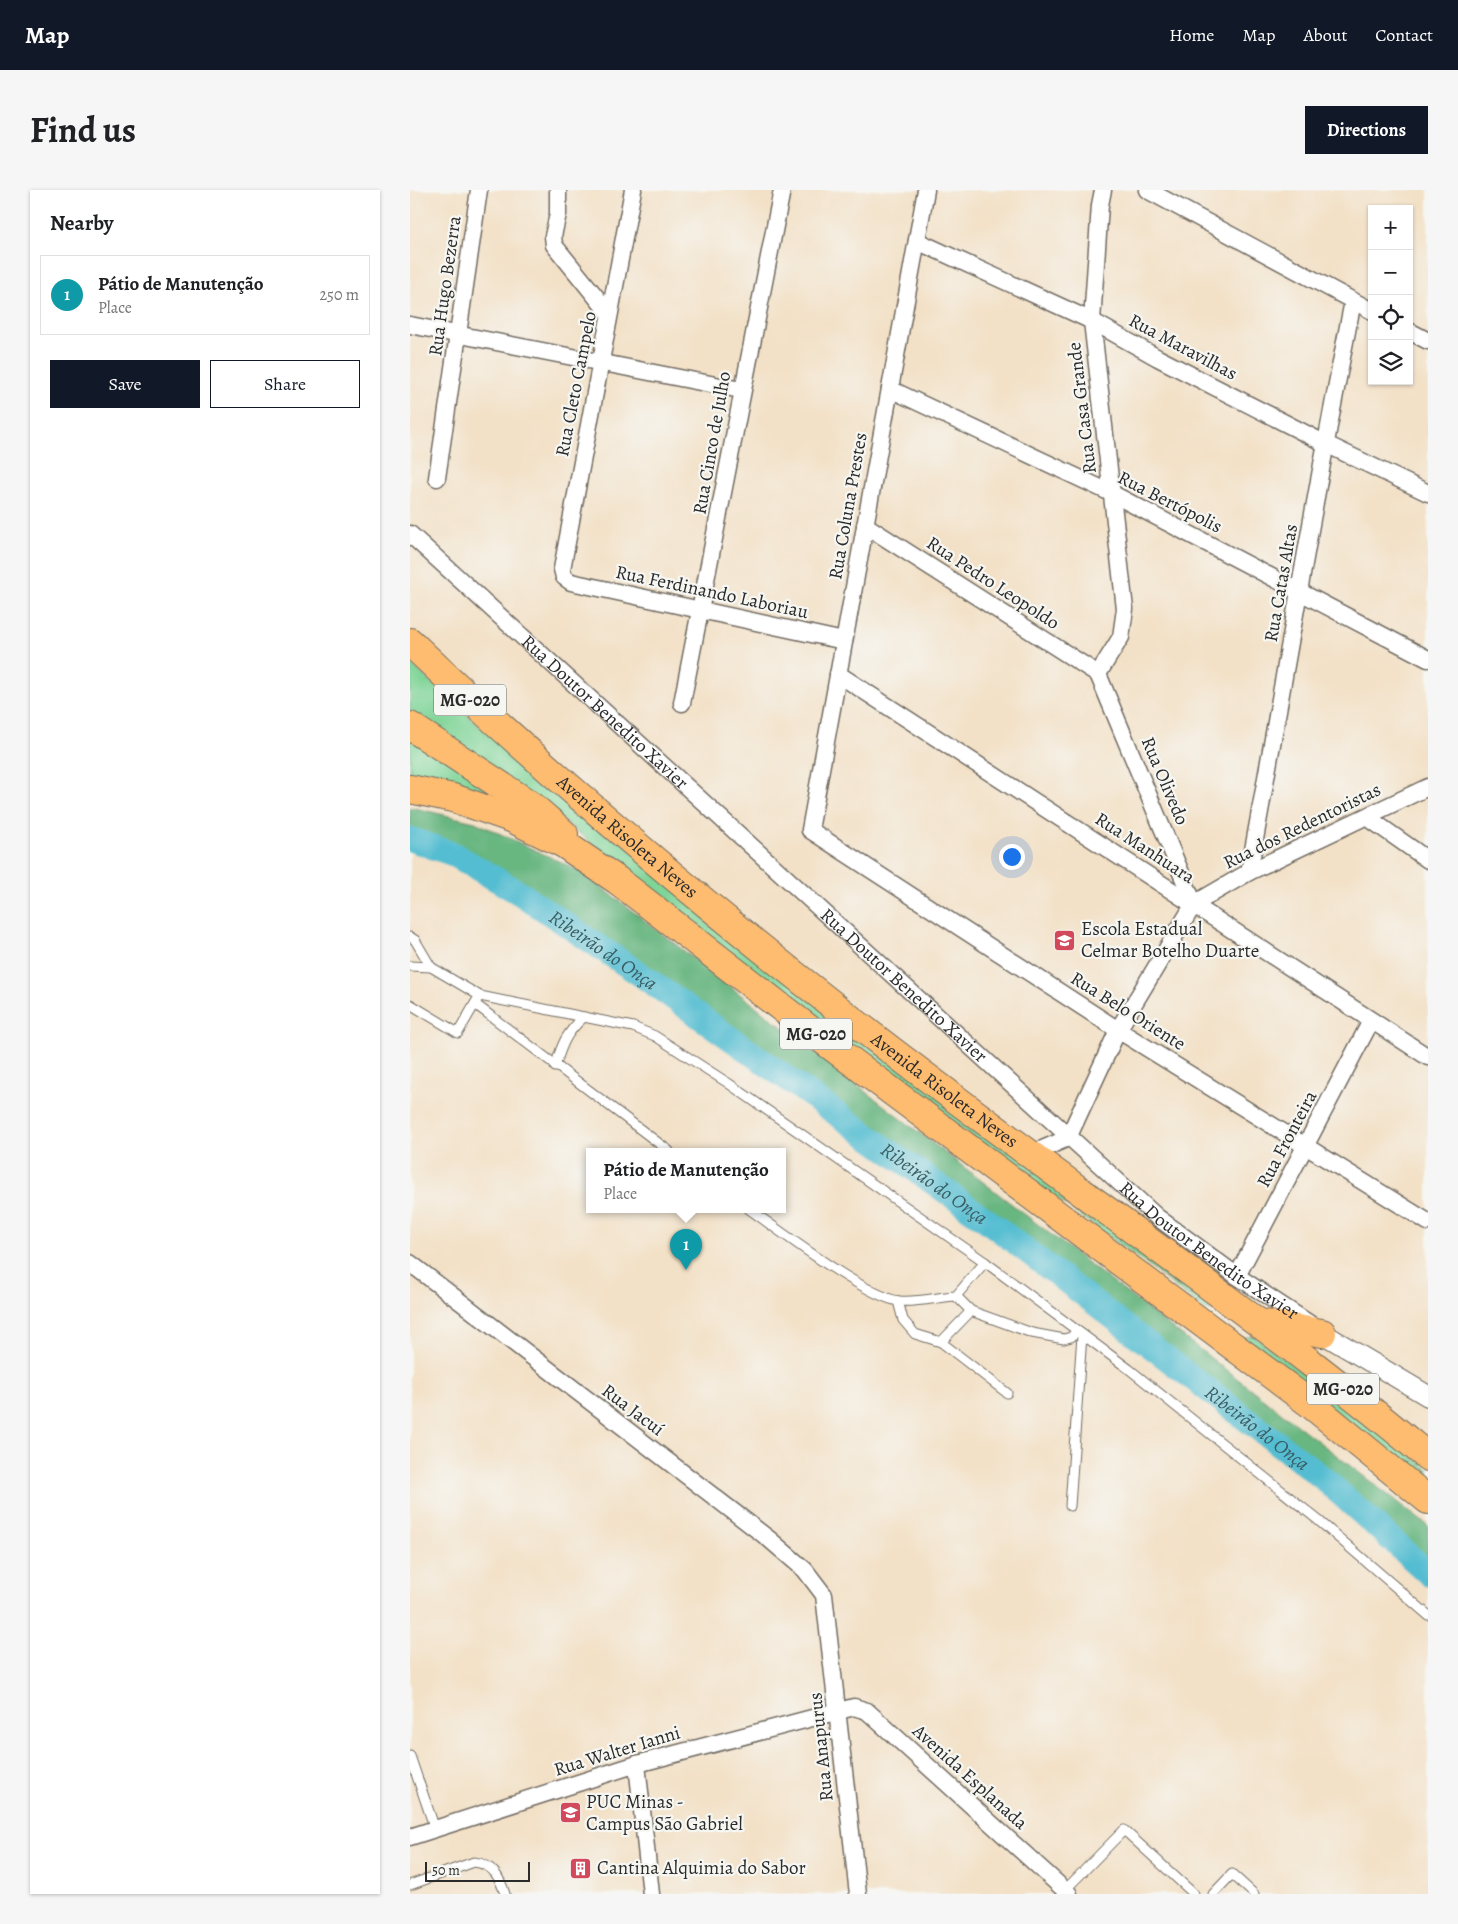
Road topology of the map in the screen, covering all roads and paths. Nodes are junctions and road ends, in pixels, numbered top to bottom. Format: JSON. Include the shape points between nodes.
{"nodes":[{"id":1,"x":479,"y":190,"type":"edge"},
{"id":2,"x":558,"y":190,"type":"edge"},
{"id":3,"x":633,"y":190,"type":"edge"},
{"id":4,"x":782,"y":190,"type":"edge"},
{"id":5,"x":926,"y":190,"type":"edge"},
{"id":6,"x":1103,"y":190,"type":"edge"},
{"id":7,"x":1147,"y":190,"type":"edge"},
{"id":8,"x":917,"y":241,"type":"junction"},
{"id":9,"x":1353,"y":301,"type":"junction"},
{"id":10,"x":1368,"y":309,"type":"edge"},
{"id":11,"x":609,"y":313,"type":"junction"},
{"id":12,"x":1092,"y":321,"type":"junction"},
{"id":13,"x":410,"y":324,"type":"edge"},
{"id":14,"x":1413,"y":333,"type":"edge"},
{"id":15,"x":458,"y":335,"type":"junction"},
{"id":16,"x":1428,"y":341,"type":"edge"},
{"id":17,"x":599,"y":361,"type":"junction"},
{"id":18,"x":890,"y":389,"type":"junction"},
{"id":19,"x":741,"y":390,"type":"junction"},
{"id":20,"x":1324,"y":444,"type":"junction"},
{"id":21,"x":437,"y":478,"type":"dead end"},
{"id":22,"x":1428,"y":493,"type":"edge"},
{"id":23,"x":1113,"y":494,"type":"junction"},
{"id":24,"x":865,"y":525,"type":"junction"},
{"id":25,"x":410,"y":534,"type":"edge"},
{"id":26,"x":570,"y":582,"type":"joint"},
{"id":27,"x":1300,"y":592,"type":"junction"},
{"id":28,"x":702,"y":609,"type":"junction"},
{"id":29,"x":844,"y":641,"type":"junction"},
{"id":30,"x":410,"y":642,"type":"edge"},
{"id":31,"x":1428,"y":659,"type":"edge"},
{"id":32,"x":838,"y":674,"type":"junction"},
{"id":33,"x":1098,"y":674,"type":"junction"},
{"id":34,"x":682,"y":703,"type":"dead end"},
{"id":35,"x":410,"y":726,"type":"edge"},
{"id":36,"x":1428,"y":787,"type":"edge"},
{"id":37,"x":410,"y":790,"type":"edge"},
{"id":38,"x":1367,"y":817,"type":"junction"},
{"id":39,"x":810,"y":830,"type":"joint"},
{"id":40,"x":1428,"y":860,"type":"edge"},
{"id":41,"x":1249,"y":872,"type":"junction"},
{"id":42,"x":617,"y":880,"type":"junction"},
{"id":43,"x":1194,"y":904,"type":"junction"},
{"id":44,"x":410,"y":937,"type":"edge"},
{"id":45,"x":410,"y":966,"type":"edge"},
{"id":46,"x":431,"y":967,"type":"junction"},
{"id":47,"x":477,"y":1000,"type":"junction"},
{"id":48,"x":410,"y":1004,"type":"edge"},
{"id":49,"x":584,"y":1017,"type":"junction"},
{"id":50,"x":1371,"y":1021,"type":"junction"},
{"id":51,"x":1118,"y":1030,"type":"junction"},
{"id":52,"x":1428,"y":1057,"type":"edge"},
{"id":53,"x":555,"y":1066,"type":"junction"},
{"id":54,"x":1068,"y":1138,"type":"junction"},
{"id":55,"x":1306,"y":1146,"type":"junction"},
{"id":56,"x":665,"y":1148,"type":"edge"},
{"id":57,"x":1031,"y":1154,"type":"junction"},
{"id":58,"x":755,"y":1213,"type":"edge"},
{"id":59,"x":1428,"y":1222,"type":"edge"},
{"id":60,"x":985,"y":1262,"type":"junction"},
{"id":61,"x":411,"y":1268,"type":"edge"},
{"id":62,"x":1236,"y":1276,"type":"junction"},
{"id":63,"x":956,"y":1296,"type":"junction"},
{"id":64,"x":898,"y":1301,"type":"junction"},
{"id":65,"x":971,"y":1311,"type":"junction"},
{"id":66,"x":1256,"y":1322,"type":"junction"},
{"id":67,"x":1322,"y":1332,"type":"junction"},
{"id":68,"x":1079,"y":1334,"type":"junction"},
{"id":69,"x":941,"y":1342,"type":"junction"},
{"id":70,"x":1007,"y":1393,"type":"dead end"},
{"id":71,"x":1428,"y":1396,"type":"edge"},
{"id":72,"x":1428,"y":1457,"type":"edge"},
{"id":73,"x":1428,"y":1500,"type":"edge"},
{"id":74,"x":1070,"y":1506,"type":"dead end"},
{"id":75,"x":824,"y":1595,"type":"joint"},
{"id":76,"x":1428,"y":1616,"type":"edge"},
{"id":77,"x":837,"y":1712,"type":"junction"},
{"id":78,"x":410,"y":1756,"type":"edge"},
{"id":79,"x":637,"y":1764,"type":"junction"},
{"id":80,"x":435,"y":1829,"type":"junction"},
{"id":81,"x":410,"y":1837,"type":"edge"},
{"id":82,"x":410,"y":1885,"type":"edge"},
{"id":83,"x":1067,"y":1892,"type":"edge"},
{"id":84,"x":505,"y":1894,"type":"edge"},
{"id":85,"x":651,"y":1894,"type":"edge"},
{"id":86,"x":858,"y":1894,"type":"edge"},
{"id":87,"x":1194,"y":1894,"type":"edge"},
{"id":88,"x":1213,"y":1894,"type":"edge"},
{"id":89,"x":1254,"y":1894,"type":"edge"}],
"edges":[{"from":1,"to":15,"type":"street","name":"Rua Hugo Bezerra"},
{"from":2,"to":11,"type":"street","via":[[554,245]]},
{"from":3,"to":11,"type":"street","name":"Rua Cleto Campelo"},
{"from":4,"to":19,"type":"street","name":"Rua Cinco de Julho"},
{"from":5,"to":8,"type":"street","name":"Rua Coluna Prestes"},
{"from":6,"to":12,"type":"street","name":"Rua Casa Grande"},
{"from":7,"to":9,"type":"street"},
{"from":8,"to":12,"type":"street","name":"Rua Maravilhas"},
{"from":8,"to":18,"type":"street","name":"Rua Coluna Prestes"},
{"from":9,"to":10,"type":"street"},
{"from":9,"to":20,"type":"street","name":"Rua Catas Altas"},
{"from":11,"to":17,"type":"street","name":"Rua Cleto Campelo"},
{"from":12,"to":20,"type":"street","name":"Rua Maravilhas"},
{"from":12,"to":23,"type":"street","name":"Rua Casa Grande"},
{"from":13,"to":15,"type":"street"},
{"from":14,"to":16,"type":"street"},
{"from":15,"to":17,"type":"street"},
{"from":15,"to":21,"type":"street","name":"Rua Hugo Bezerra"},
{"from":17,"to":19,"type":"street"},
{"from":17,"to":26,"type":"street","name":"Rua Cleto Campelo","via":[[562,569]]},
{"from":18,"to":23,"type":"street","name":"Rua Bertópolis"},
{"from":18,"to":24,"type":"street","name":"Rua Coluna Prestes"},
{"from":19,"to":28,"type":"street","name":"Rua Cinco de Julho"},
{"from":20,"to":22,"type":"street","name":"Rua Maravilhas"},
{"from":20,"to":27,"type":"street","name":"Rua Catas Altas"},
{"from":23,"to":27,"type":"street","name":"Rua Bertópolis"},
{"from":23,"to":33,"type":"street","name":"Rua Casa Grande","via":[[1125,608],[1121,637]]},
{"from":24,"to":29,"type":"street","name":"Rua Coluna Prestes"},
{"from":24,"to":33,"type":"street","name":"Rua Pedro Leopoldo"},
{"from":25,"to":54,"type":"street","name":"Rua Doutor Benedito Xavier"},
{"from":26,"to":28,"type":"street","name":"Rua Ferdinando Laboriau"},
{"from":27,"to":31,"type":"street","name":"Rua Bertópolis"},
{"from":27,"to":41,"type":"street","name":"Rua Catas Altas"},
{"from":28,"to":29,"type":"street","name":"Rua Ferdinando Laboriau"},
{"from":28,"to":34,"type":"street","name":"Rua Cinco de Julho"},
{"from":29,"to":32,"type":"street","name":"Rua Coluna Prestes"},
{"from":30,"to":57,"type":"highway","name":"Avenida Risoleta Neves","number":"MG-020","via":[[484,713],[687,886],[849,1018]]},
{"from":32,"to":39,"type":"street","name":"Rua Coluna Prestes"},
{"from":32,"to":43,"type":"street","name":"Rua Manhuara"},
{"from":33,"to":43,"type":"street","name":"Rua Olivedo"},
{"from":35,"to":42,"type":"highway","via":[[532,806]]},
{"from":36,"to":38,"type":"street","name":"Rua dos Redentoristas"},
{"from":37,"to":42,"type":"highway","name":"Avenida Risoleta Neves","number":"MG-020","via":[[453,798],[511,818],[564,844]]},
{"from":38,"to":40,"type":"street"},
{"from":38,"to":41,"type":"street","name":"Rua dos Redentoristas"},
{"from":39,"to":51,"type":"street","name":"Rua Belo Oriente"},
{"from":41,"to":43,"type":"street","name":"Rua dos Redentoristas"},
{"from":42,"to":73,"type":"highway","name":"Avenida Risoleta Neves","number":"MG-020","via":[[827,1043],[1308,1402]]},
{"from":43,"to":50,"type":"street","name":"Rua Manhuara"},
{"from":43,"to":51,"type":"street"},
{"from":44,"to":46,"type":"lane"},
{"from":45,"to":46,"type":"lane"},
{"from":46,"to":47,"type":"lane"},
{"from":47,"to":48,"type":"lane","via":[[458,1033]]},
{"from":47,"to":49,"type":"lane"},
{"from":47,"to":53,"type":"lane"},
{"from":49,"to":53,"type":"lane","via":[[570,1029]]},
{"from":49,"to":60,"type":"lane","via":[[633,1027],[655,1036]]},
{"from":50,"to":52,"type":"street","name":"Rua Manhuara"},
{"from":50,"to":55,"type":"street","name":"Rua Fronteira"},
{"from":51,"to":54,"type":"street"},
{"from":51,"to":55,"type":"street","name":"Rua Belo Oriente"},
{"from":53,"to":56,"type":"lane"},
{"from":54,"to":57,"type":"street"},
{"from":54,"to":62,"type":"street","name":"Rua Doutor Benedito Xavier","via":[[1157,1217]]},
{"from":55,"to":59,"type":"street","name":"Rua Belo Oriente"},
{"from":55,"to":62,"type":"street","name":"Rua Fronteira"},
{"from":57,"to":66,"type":"highway","name":"Avenida Risoleta Neves","number":"MG-020"},
{"from":58,"to":64,"type":"lane","via":[[867,1288]]},
{"from":60,"to":63,"type":"lane"},
{"from":60,"to":68,"type":"lane"},
{"from":61,"to":75,"type":"street","name":"Rua Jacuí","via":[[769,1539],[806,1570]]},
{"from":62,"to":67,"type":"street","name":"Rua Doutor Benedito Xavier"},
{"from":63,"to":64,"type":"lane"},
{"from":63,"to":65,"type":"lane"},
{"from":64,"to":69,"type":"lane","via":[[902,1320],[915,1334]]},
{"from":65,"to":68,"type":"lane","via":[[1032,1333],[1064,1340]]},
{"from":65,"to":69,"type":"lane"},
{"from":66,"to":67,"type":"highway"},
{"from":66,"to":72,"type":"highway","name":"Avenida Risoleta Neves","number":"MG-020"},
{"from":67,"to":71,"type":"street","name":"Rua Doutor Benedito Xavier"},
{"from":68,"to":74,"type":"lane"},
{"from":68,"to":76,"type":"lane","via":[[1129,1368],[1310,1514]]},
{"from":69,"to":70,"type":"lane"},
{"from":75,"to":77,"type":"street","name":"Rua Anapurus"},
{"from":77,"to":79,"type":"street","name":"Rua Walter Ianni"},
{"from":77,"to":83,"type":"street","name":"Avenida Esplanada","via":[[854,1707],[867,1711]]},
{"from":77,"to":86,"type":"street","name":"Rua Anapurus"},
{"from":78,"to":80,"type":"lane"},
{"from":79,"to":80,"type":"street","name":"Rua Walter Ianni"},
{"from":79,"to":85,"type":"street"},
{"from":80,"to":81,"type":"street","name":"Rua Walter Ianni"},
{"from":82,"to":84,"type":"lane","via":[[474,1862],[495,1872]]},
{"from":83,"to":87,"type":"lane","via":[[1124,1830]]},
{"from":88,"to":89,"type":"lane","via":[[1232,1874]]}]}
